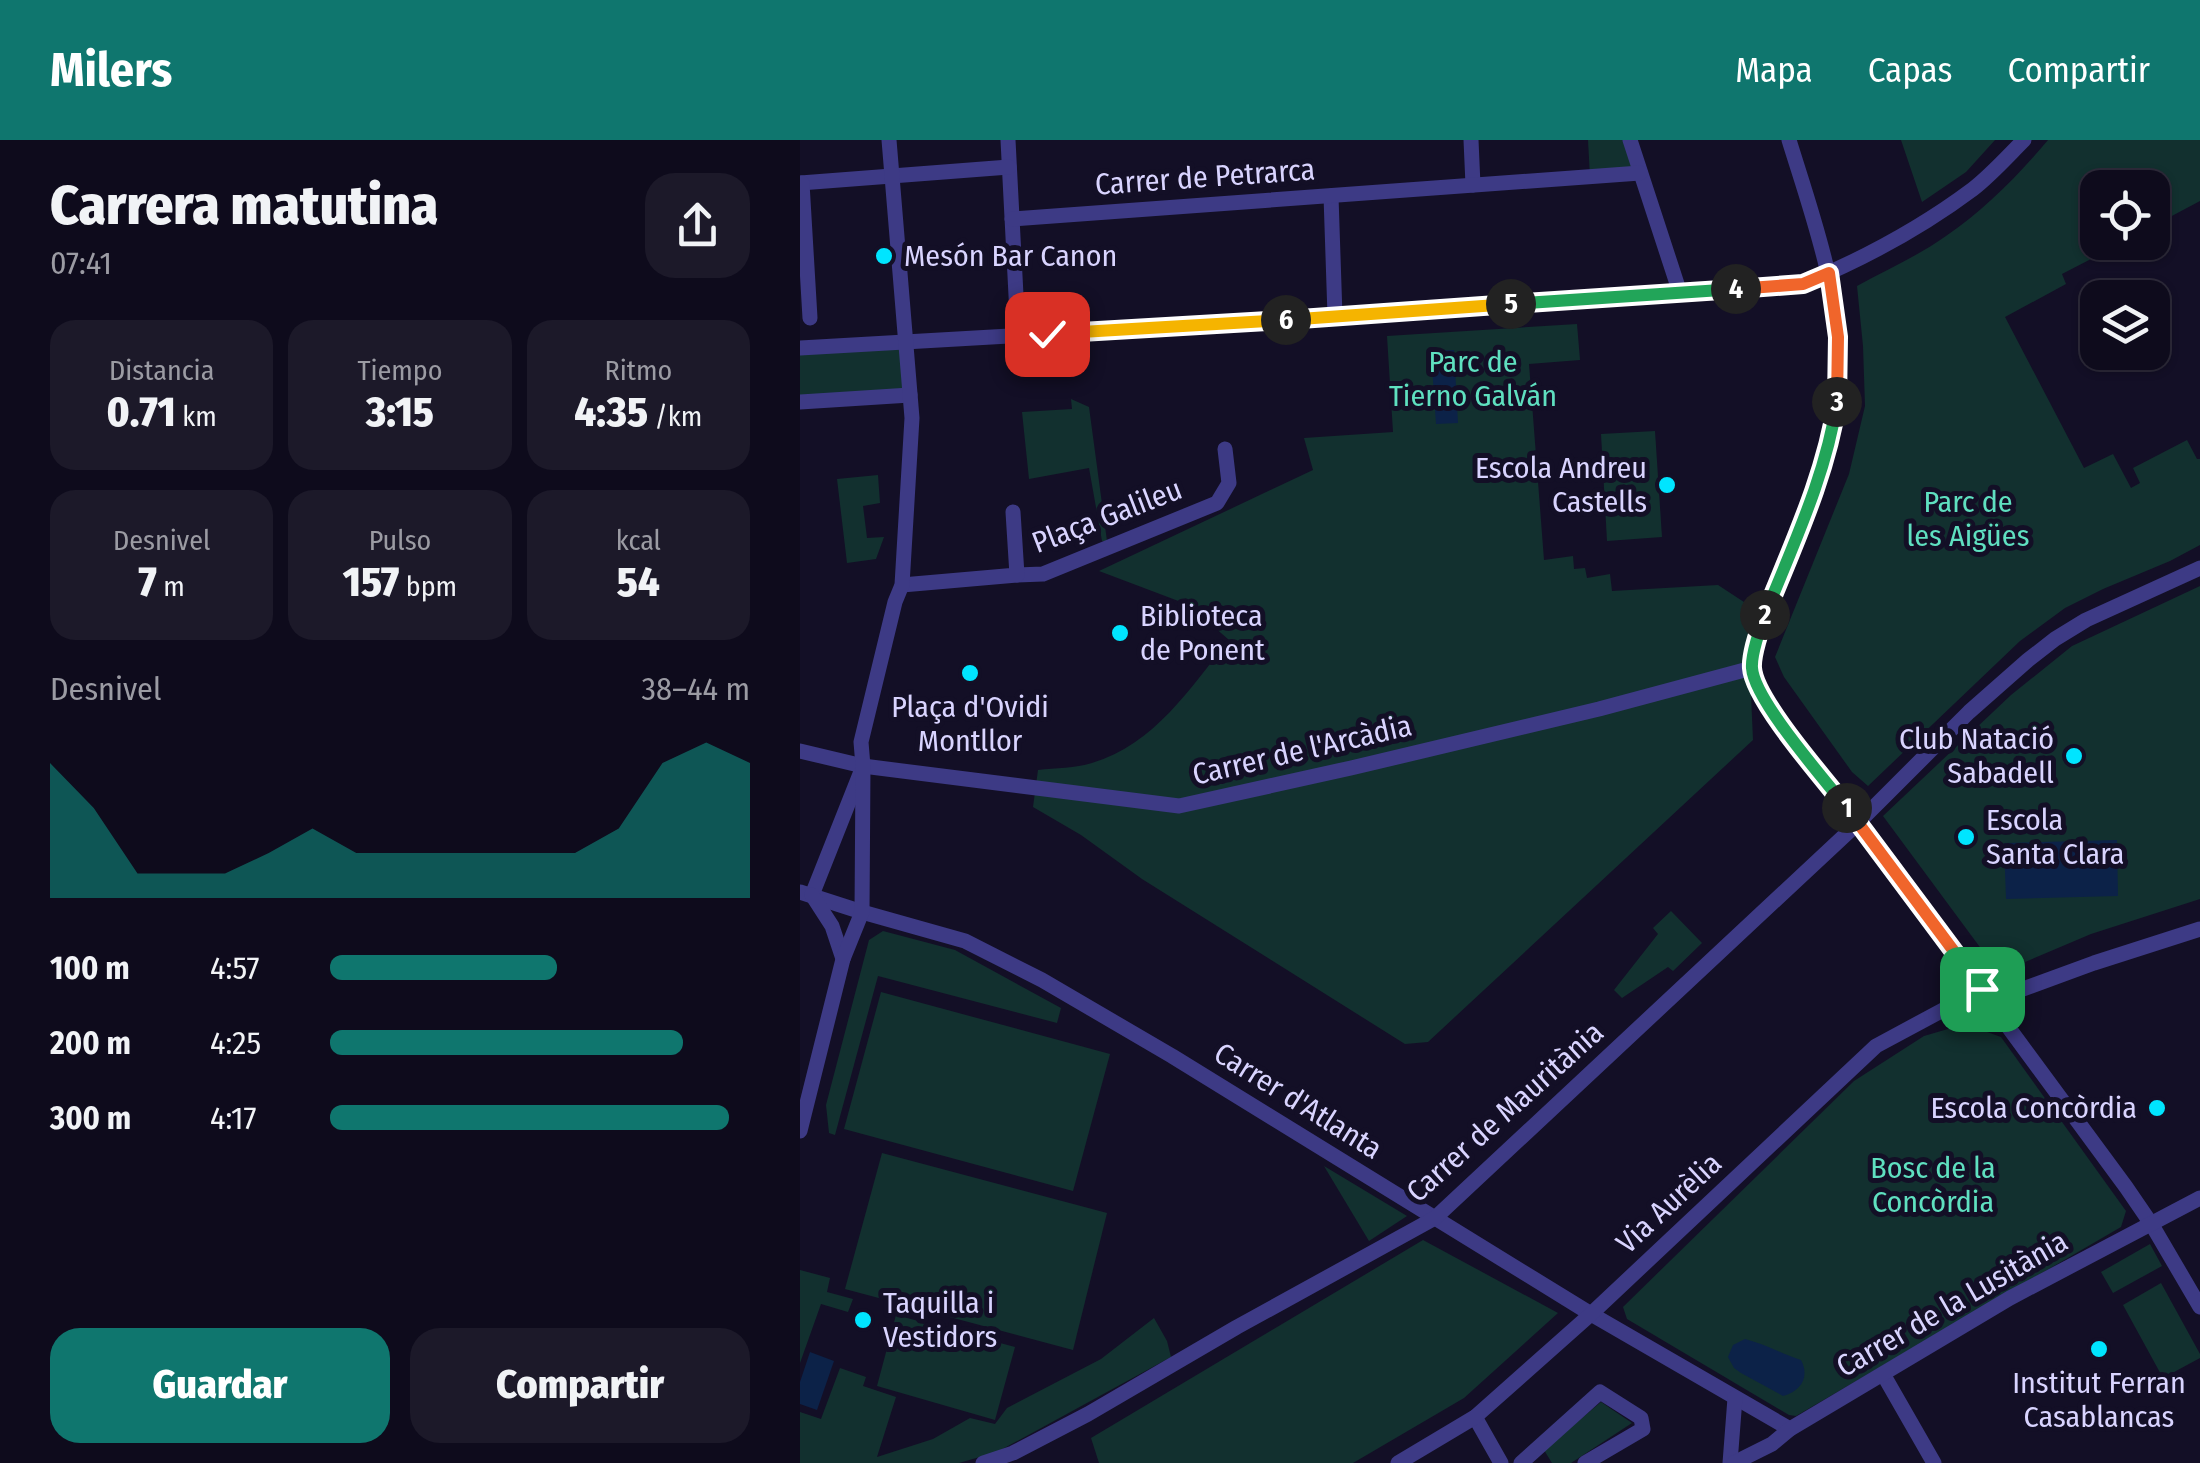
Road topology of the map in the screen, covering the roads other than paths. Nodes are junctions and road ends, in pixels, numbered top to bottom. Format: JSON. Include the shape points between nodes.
{"nodes":[{"id":1,"x":889,"y":140,"type":"edge"},
{"id":2,"x":1008,"y":140,"type":"edge"},
{"id":3,"x":1471,"y":140,"type":"edge"},
{"id":4,"x":1630,"y":140,"type":"edge"},
{"id":5,"x":1790,"y":140,"type":"edge"},
{"id":6,"x":2024,"y":140,"type":"edge"},
{"id":7,"x":1009,"y":167,"type":"junction"},
{"id":8,"x":1640,"y":173,"type":"junction"},
{"id":9,"x":891,"y":175,"type":"junction"},
{"id":10,"x":801,"y":183,"type":"edge"},
{"id":11,"x":1473,"y":185,"type":"junction"},
{"id":12,"x":1331,"y":196,"type":"junction"},
{"id":13,"x":1012,"y":219,"type":"junction"},
{"id":14,"x":1829,"y":273,"type":"junction"},
{"id":15,"x":1680,"y":293,"type":"junction"},
{"id":16,"x":1335,"y":316,"type":"junction"},
{"id":17,"x":810,"y":318,"type":"dead end"},
{"id":18,"x":1018,"y":334,"type":"junction"},
{"id":19,"x":905,"y":342,"type":"junction"},
{"id":20,"x":800,"y":348,"type":"edge"},
{"id":21,"x":910,"y":395,"type":"junction"},
{"id":22,"x":800,"y":402,"type":"edge"},
{"id":23,"x":1225,"y":449,"type":"dead end"},
{"id":24,"x":1013,"y":512,"type":"dead end"},
{"id":25,"x":2200,"y":568,"type":"edge"},
{"id":26,"x":1017,"y":575,"type":"junction"},
{"id":27,"x":902,"y":585,"type":"junction"},
{"id":28,"x":1752,"y":668,"type":"junction"},
{"id":29,"x":800,"y":751,"type":"edge"},
{"id":30,"x":863,"y":766,"type":"junction"},
{"id":31,"x":1858,"y":823,"type":"junction"},
{"id":32,"x":806,"y":894,"type":"edge"},
{"id":33,"x":862,"y":912,"type":"junction"},
{"id":34,"x":2200,"y":929,"type":"edge"},
{"id":35,"x":843,"y":959,"type":"junction"},
{"id":36,"x":1986,"y":995,"type":"junction"},
{"id":37,"x":800,"y":1131,"type":"edge"},
{"id":38,"x":2200,"y":1198,"type":"edge"},
{"id":39,"x":1436,"y":1218,"type":"junction"},
{"id":40,"x":2152,"y":1224,"type":"junction"},
{"id":41,"x":2200,"y":1308,"type":"edge"},
{"id":42,"x":1591,"y":1314,"type":"junction"},
{"id":43,"x":1883,"y":1374,"type":"junction"},
{"id":44,"x":1735,"y":1398,"type":"junction"},
{"id":45,"x":1475,"y":1418,"type":"junction"},
{"id":46,"x":1790,"y":1429,"type":"junction"},
{"id":47,"x":1772,"y":1444,"type":"junction"},
{"id":48,"x":984,"y":1463,"type":"edge"},
{"id":49,"x":1398,"y":1463,"type":"edge"},
{"id":50,"x":1502,"y":1463,"type":"edge"},
{"id":51,"x":1520,"y":1463,"type":"edge"},
{"id":52,"x":1586,"y":1463,"type":"edge"},
{"id":53,"x":1732,"y":1463,"type":"edge"},
{"id":54,"x":1769,"y":1463,"type":"edge"},
{"id":55,"x":1934,"y":1463,"type":"edge"}],
"edges":[{"from":1,"to":9,"type":"street"},
{"from":2,"to":7,"type":"street"},
{"from":3,"to":11,"type":"street"},
{"from":4,"to":8,"type":"street"},
{"from":5,"to":14,"type":"street"},
{"from":6,"to":14,"type":"street","via":[[1976,187]]},
{"from":7,"to":9,"type":"street"},
{"from":7,"to":13,"type":"street"},
{"from":8,"to":11,"type":"street","name":"Carrer de Petrarca"},
{"from":8,"to":15,"type":"street"},
{"from":9,"to":10,"type":"street"},
{"from":9,"to":19,"type":"street"},
{"from":10,"to":17,"type":"street"},
{"from":11,"to":12,"type":"street","name":"Carrer de Petrarca"},
{"from":12,"to":13,"type":"street","name":"Carrer de Petrarca"},
{"from":12,"to":16,"type":"street"},
{"from":13,"to":18,"type":"street"},
{"from":14,"to":15,"type":"street","via":[[1803,284]]},
{"from":14,"to":28,"type":"street","via":[[1838,337],[1834,423],[1759,628]]},
{"from":15,"to":16,"type":"street"},
{"from":16,"to":18,"type":"street"},
{"from":18,"to":19,"type":"street"},
{"from":19,"to":20,"type":"street"},
{"from":19,"to":21,"type":"street"},
{"from":21,"to":22,"type":"street"},
{"from":21,"to":27,"type":"street"},
{"from":23,"to":26,"type":"street","name":"Plaça Galileu","via":[[1228,483],[1218,503],[1043,574]]},
{"from":24,"to":26,"type":"street","name":"Plaça Galileu"},
{"from":25,"to":31,"type":"street","name":"Carrer de Mauritània","via":[[2086,620],[2028,660]]},
{"from":26,"to":27,"type":"street","name":"Plaça Galileu"},
{"from":27,"to":30,"type":"street","via":[[861,742]]},
{"from":28,"to":30,"type":"street","name":"Carrer de l'Arcàdia","via":[[1179,806]]},
{"from":28,"to":31,"type":"street","via":[[1766,705]]},
{"from":29,"to":30,"type":"street","name":"Carrer de l'Arcàdia"},
{"from":30,"to":32,"type":"street"},
{"from":30,"to":33,"type":"street"},
{"from":31,"to":36,"type":"street"},
{"from":31,"to":39,"type":"street","name":"Carrer de Mauritània"},
{"from":32,"to":33,"type":"street","name":"Carrer d'Atlanta"},
{"from":32,"to":35,"type":"street","via":[[832,926]]},
{"from":33,"to":35,"type":"street"},
{"from":33,"to":39,"type":"street","name":"Carrer d'Atlanta","via":[[965,940],[1042,980]]},
{"from":34,"to":36,"type":"street","name":"Via Aurèlia"},
{"from":35,"to":37,"type":"street"},
{"from":36,"to":40,"type":"street"},
{"from":36,"to":42,"type":"street","name":"Via Aurèlia","via":[[1876,1046]]},
{"from":38,"to":40,"type":"street","name":"Carrer de la Lusitània"},
{"from":39,"to":42,"type":"street","name":"Carrer d'Atlanta"},
{"from":39,"to":48,"type":"street","name":"Carrer de Mauritània","via":[[1088,1414]]},
{"from":40,"to":41,"type":"street"},
{"from":40,"to":43,"type":"street","name":"Carrer de la Lusitània"},
{"from":42,"to":44,"type":"street","name":"Carrer d'Atlanta"},
{"from":42,"to":45,"type":"street","name":"Via Aurèlia"},
{"from":43,"to":46,"type":"street","name":"Carrer de la Lusitània"},
{"from":43,"to":55,"type":"street"},
{"from":44,"to":46,"type":"street","name":"Carrer d'Atlanta"},
{"from":44,"to":53,"type":"street"},
{"from":45,"to":49,"type":"street","name":"Via Aurèlia"},
{"from":45,"to":50,"type":"street"},
{"from":46,"to":47,"type":"street","name":"Carrer de la Lusitània"},
{"from":47,"to":53,"type":"street","name":"Carrer de la Lusitània"},
{"from":47,"to":54,"type":"street"},
{"from":51,"to":52,"type":"street","via":[[1600,1392],[1641,1418],[1643,1429]]}]}
